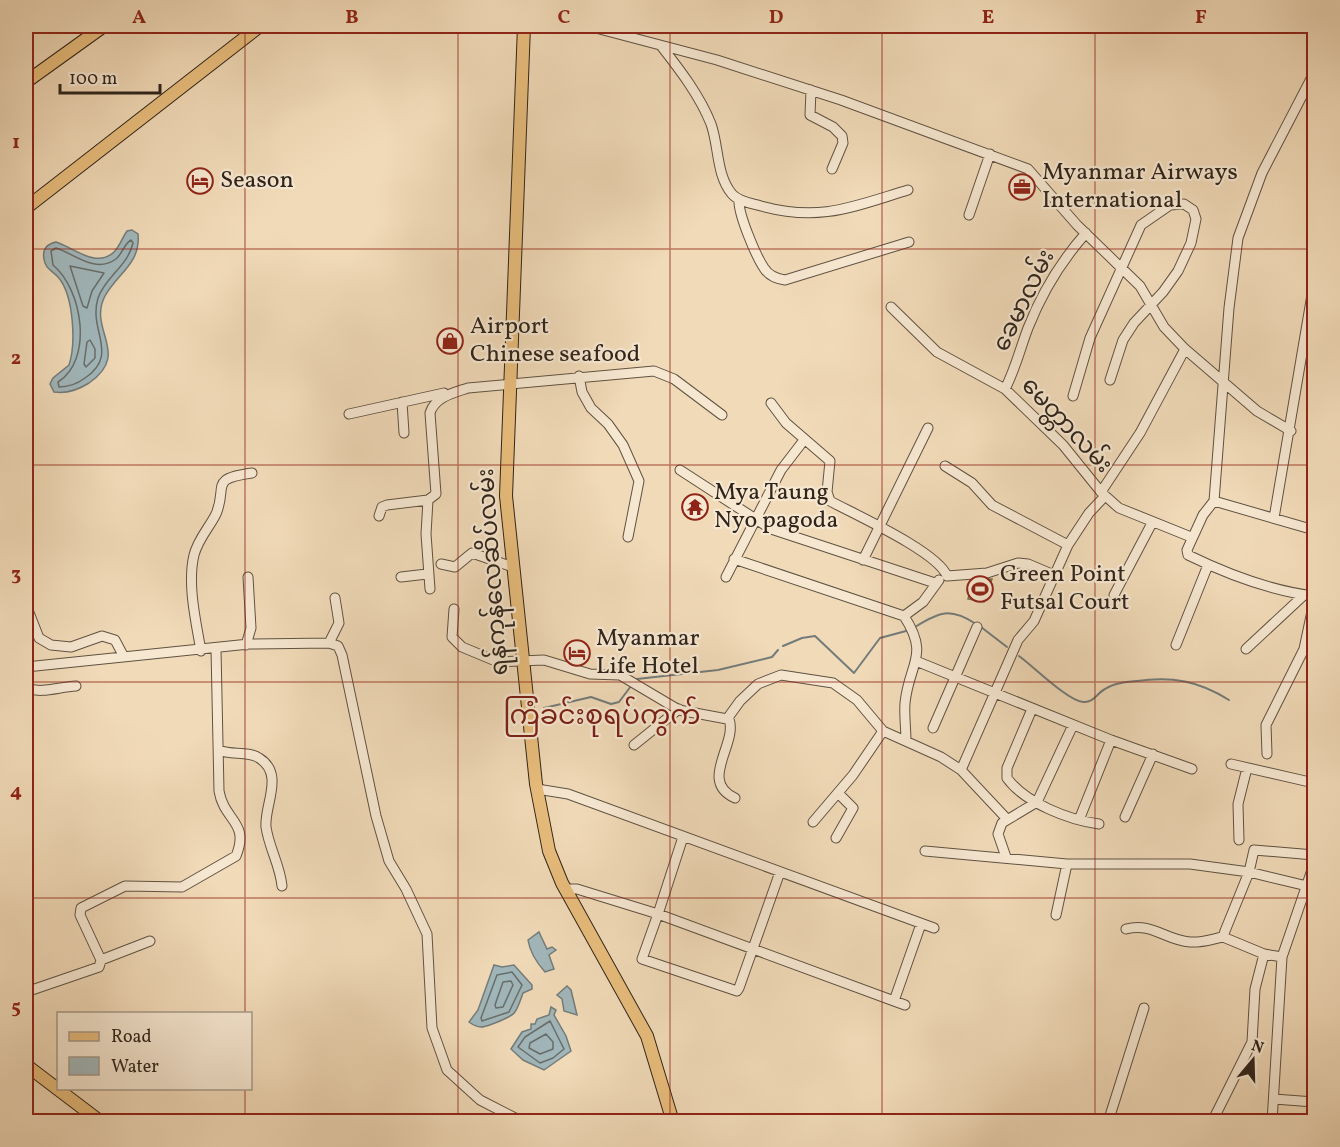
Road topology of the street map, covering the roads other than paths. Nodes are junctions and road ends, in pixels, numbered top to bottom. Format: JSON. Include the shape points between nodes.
{"nodes":[{"id":1,"x":104,"y":26,"type":"edge"},
{"id":2,"x":260,"y":26,"type":"edge"},
{"id":3,"x":524,"y":26,"type":"edge"},
{"id":4,"x":588,"y":26,"type":"edge"},
{"id":5,"x":662,"y":46,"type":"junction"},
{"id":6,"x":1314,"y":73,"type":"edge"},
{"id":7,"x":26,"y":82,"type":"edge"},
{"id":8,"x":812,"y":90,"type":"junction"},
{"id":9,"x":990,"y":154,"type":"junction"},
{"id":10,"x":832,"y":169,"type":"dead end"},
{"id":11,"x":908,"y":190,"type":"dead end"},
{"id":12,"x":739,"y":200,"type":"junction"},
{"id":13,"x":26,"y":208,"type":"edge"},
{"id":14,"x":969,"y":214,"type":"dead end"},
{"id":15,"x":1086,"y":233,"type":"junction"},
{"id":16,"x":909,"y":242,"type":"dead end"},
{"id":17,"x":1122,"y":268,"type":"junction"},
{"id":18,"x":1314,"y":283,"type":"edge"},
{"id":19,"x":1151,"y":304,"type":"junction"},
{"id":20,"x":891,"y":307,"type":"dead end"},
{"id":21,"x":1185,"y":349,"type":"junction"},
{"id":22,"x":579,"y":376,"type":"junction"},
{"id":23,"x":1110,"y":380,"type":"dead end"},
{"id":24,"x":1222,"y":380,"type":"junction"},
{"id":25,"x":508,"y":384,"type":"junction"},
{"id":26,"x":1005,"y":389,"type":"junction"},
{"id":27,"x":458,"y":391,"type":"junction"},
{"id":28,"x":1073,"y":396,"type":"dead end"},
{"id":29,"x":402,"y":402,"type":"junction"},
{"id":30,"x":771,"y":403,"type":"dead end"},
{"id":31,"x":349,"y":414,"type":"dead end"},
{"id":32,"x":722,"y":415,"type":"dead end"},
{"id":33,"x":928,"y":428,"type":"dead end"},
{"id":34,"x":1291,"y":431,"type":"junction"},
{"id":35,"x":404,"y":433,"type":"dead end"},
{"id":36,"x":804,"y":440,"type":"junction"},
{"id":37,"x":945,"y":466,"type":"dead end"},
{"id":38,"x":681,"y":470,"type":"dead end"},
{"id":39,"x":252,"y":473,"type":"dead end"},
{"id":40,"x":1103,"y":494,"type":"junction"},
{"id":41,"x":428,"y":500,"type":"junction"},
{"id":42,"x":1214,"y":501,"type":"junction"},
{"id":43,"x":379,"y":516,"type":"dead end"},
{"id":44,"x":1274,"y":518,"type":"junction"},
{"id":45,"x":754,"y":519,"type":"junction"},
{"id":46,"x":1152,"y":523,"type":"junction"},
{"id":47,"x":880,"y":527,"type":"junction"},
{"id":48,"x":1314,"y":530,"type":"edge"},
{"id":49,"x":628,"y":537,"type":"dead end"},
{"id":50,"x":1191,"y":537,"type":"junction"},
{"id":51,"x":1068,"y":545,"type":"junction"},
{"id":52,"x":734,"y":559,"type":"junction"},
{"id":53,"x":863,"y":560,"type":"junction"},
{"id":54,"x":441,"y":564,"type":"dead end"},
{"id":55,"x":1208,"y":565,"type":"junction"},
{"id":56,"x":513,"y":567,"type":"junction"},
{"id":57,"x":427,"y":574,"type":"junction"},
{"id":58,"x":1054,"y":574,"type":"junction"},
{"id":59,"x":947,"y":576,"type":"junction"},
{"id":60,"x":248,"y":577,"type":"dead end"},
{"id":61,"x":400,"y":577,"type":"dead end"},
{"id":62,"x":726,"y":577,"type":"dead end"},
{"id":63,"x":935,"y":583,"type":"junction"},
{"id":64,"x":430,"y":589,"type":"dead end"},
{"id":65,"x":1114,"y":595,"type":"dead end"},
{"id":66,"x":1304,"y":595,"type":"junction"},
{"id":67,"x":1314,"y":596,"type":"edge"},
{"id":68,"x":336,"y":598,"type":"dead end"},
{"id":69,"x":1314,"y":602,"type":"edge"},
{"id":70,"x":26,"y":605,"type":"edge"},
{"id":71,"x":454,"y":609,"type":"dead end"},
{"id":72,"x":904,"y":616,"type":"junction"},
{"id":73,"x":977,"y":627,"type":"dead end"},
{"id":74,"x":329,"y":644,"type":"junction"},
{"id":75,"x":246,"y":645,"type":"junction"},
{"id":76,"x":1176,"y":645,"type":"dead end"},
{"id":77,"x":216,"y":649,"type":"junction"},
{"id":78,"x":1246,"y":649,"type":"dead end"},
{"id":79,"x":201,"y":651,"type":"junction"},
{"id":80,"x":124,"y":657,"type":"junction"},
{"id":81,"x":522,"y":660,"type":"junction"},
{"id":82,"x":916,"y":661,"type":"junction"},
{"id":83,"x":26,"y":667,"type":"edge"},
{"id":84,"x":955,"y":677,"type":"junction"},
{"id":85,"x":76,"y":686,"type":"dead end"},
{"id":86,"x":26,"y":688,"type":"edge"},
{"id":87,"x":996,"y":693,"type":"junction"},
{"id":88,"x":1032,"y":709,"type":"junction"},
{"id":89,"x":679,"y":710,"type":"junction"},
{"id":90,"x":729,"y":719,"type":"junction"},
{"id":91,"x":1073,"y":725,"type":"junction"},
{"id":92,"x":933,"y":728,"type":"dead end"},
{"id":93,"x":883,"y":731,"type":"junction"},
{"id":94,"x":1111,"y":740,"type":"junction"},
{"id":95,"x":906,"y":741,"type":"junction"},
{"id":96,"x":634,"y":745,"type":"dead end"},
{"id":97,"x":219,"y":750,"type":"junction"},
{"id":98,"x":1153,"y":754,"type":"junction"},
{"id":99,"x":1267,"y":754,"type":"dead end"},
{"id":100,"x":1231,"y":764,"type":"dead end"},
{"id":101,"x":1247,"y":768,"type":"junction"},
{"id":102,"x":1192,"y":769,"type":"dead end"},
{"id":103,"x":961,"y":770,"type":"junction"},
{"id":104,"x":1314,"y":783,"type":"edge"},
{"id":105,"x":537,"y":789,"type":"junction"},
{"id":106,"x":838,"y":793,"type":"junction"},
{"id":107,"x":735,"y":798,"type":"dead end"},
{"id":108,"x":1037,"y":802,"type":"junction"},
{"id":109,"x":1125,"y":817,"type":"dead end"},
{"id":110,"x":1006,"y":818,"type":"junction"},
{"id":111,"x":1079,"y":820,"type":"junction"},
{"id":112,"x":813,"y":822,"type":"dead end"},
{"id":113,"x":1099,"y":824,"type":"dead end"},
{"id":114,"x":683,"y":837,"type":"junction"},
{"id":115,"x":836,"y":838,"type":"dead end"},
{"id":116,"x":1239,"y":840,"type":"dead end"},
{"id":117,"x":925,"y":851,"type":"dead end"},
{"id":118,"x":1314,"y":855,"type":"edge"},
{"id":119,"x":1006,"y":857,"type":"junction"},
{"id":120,"x":1068,"y":864,"type":"junction"},
{"id":121,"x":1314,"y":864,"type":"edge"},
{"id":122,"x":780,"y":872,"type":"junction"},
{"id":123,"x":1249,"y":872,"type":"junction"},
{"id":124,"x":282,"y":886,"type":"dead end"},
{"id":125,"x":1307,"y":886,"type":"junction"},
{"id":126,"x":566,"y":889,"type":"junction"},
{"id":127,"x":658,"y":914,"type":"junction"},
{"id":128,"x":1056,"y":915,"type":"dead end"},
{"id":129,"x":921,"y":924,"type":"junction"},
{"id":130,"x":934,"y":928,"type":"dead end"},
{"id":131,"x":1125,"y":929,"type":"dead end"},
{"id":132,"x":1223,"y":937,"type":"junction"},
{"id":133,"x":150,"y":941,"type":"dead end"},
{"id":134,"x":752,"y":949,"type":"junction"},
{"id":135,"x":1264,"y":954,"type":"junction"},
{"id":136,"x":1282,"y":957,"type":"junction"},
{"id":137,"x":101,"y":960,"type":"junction"},
{"id":138,"x":26,"y":992,"type":"edge"},
{"id":139,"x":894,"y":1001,"type":"junction"},
{"id":140,"x":905,"y":1005,"type":"dead end"},
{"id":141,"x":1144,"y":1008,"type":"dead end"},
{"id":142,"x":26,"y":1065,"type":"edge"},
{"id":143,"x":57,"y":1089,"type":"edge"},
{"id":144,"x":59,"y":1090,"type":"edge"},
{"id":145,"x":1274,"y":1099,"type":"junction"},
{"id":146,"x":1314,"y":1102,"type":"edge"},
{"id":147,"x":101,"y":1122,"type":"edge"},
{"id":148,"x":524,"y":1122,"type":"edge"},
{"id":149,"x":673,"y":1122,"type":"edge"},
{"id":150,"x":1108,"y":1122,"type":"edge"},
{"id":151,"x":1212,"y":1122,"type":"edge"},
{"id":152,"x":1272,"y":1122,"type":"edge"}],
"edges":[{"from":1,"to":7,"type":"main road"},
{"from":2,"to":13,"type":"main road"},
{"from":3,"to":25,"type":"main road","name":"ရန်ကုန်လေဆိပ်လမ်း"},
{"from":4,"to":5,"type":"street"},
{"from":5,"to":8,"type":"street"},
{"from":5,"to":12,"type":"street","via":[[711,124],[722,175]]},
{"from":6,"to":24,"type":"street","via":[[1262,173],[1238,238]]},
{"from":8,"to":9,"type":"street"},
{"from":8,"to":10,"type":"street","via":[[810,115],[842,136]]},
{"from":9,"to":14,"type":"street"},
{"from":9,"to":15,"type":"street","via":[[1016,163],[1036,176]]},
{"from":11,"to":12,"type":"street","via":[[836,213],[785,213]]},
{"from":12,"to":16,"type":"street","via":[[739,211],[765,269],[778,279]]},
{"from":15,"to":17,"type":"street"},
{"from":15,"to":26,"type":"street","name":"ခေမာလမ်း","via":[[1069,252],[1044,297]]},
{"from":17,"to":19,"type":"street"},
{"from":17,"to":19,"type":"street","via":[[1141,225],[1170,205],[1184,204],[1193,210],[1196,219],[1191,243],[1178,271]]},
{"from":17,"to":28,"type":"street","via":[[1090,338]]},
{"from":18,"to":34,"type":"street"},
{"from":19,"to":21,"type":"street","via":[[1164,327]]},
{"from":19,"to":23,"type":"street","via":[[1123,340]]},
{"from":20,"to":26,"type":"street","name":"မေတ္တာလမ်း","via":[[937,352]]},
{"from":21,"to":24,"type":"street"},
{"from":21,"to":40,"type":"street"},
{"from":22,"to":25,"type":"street"},
{"from":22,"to":32,"type":"street","via":[[664,373]]},
{"from":22,"to":49,"type":"street","via":[[591,408],[623,445],[639,481]]},
{"from":24,"to":34,"type":"street","via":[[1257,411]]},
{"from":24,"to":42,"type":"street"},
{"from":25,"to":27,"type":"street"},
{"from":25,"to":56,"type":"main road","name":"ရန်ကုန်လေဆိပ်လမ်း","via":[[506,496]]},
{"from":26,"to":40,"type":"street","name":"မေတ္တာလမ်း","via":[[1063,445]]},
{"from":27,"to":29,"type":"street"},
{"from":27,"to":41,"type":"street","via":[[433,404],[430,413],[436,494]]},
{"from":29,"to":31,"type":"street"},
{"from":29,"to":35,"type":"street"},
{"from":30,"to":36,"type":"street"},
{"from":33,"to":47,"type":"street"},
{"from":34,"to":44,"type":"street"},
{"from":36,"to":45,"type":"street","via":[[781,470]]},
{"from":36,"to":47,"type":"street","via":[[830,461],[830,501]]},
{"from":37,"to":51,"type":"street","via":[[972,483],[992,505]]},
{"from":38,"to":45,"type":"street"},
{"from":39,"to":79,"type":"street","via":[[223,482],[215,514],[195,555],[194,603]]},
{"from":40,"to":46,"type":"street","name":"မေတ္တာလမ်း","via":[[1119,508]]},
{"from":40,"to":51,"type":"street"},
{"from":41,"to":43,"type":"street","via":[[387,505]]},
{"from":41,"to":57,"type":"street"},
{"from":42,"to":44,"type":"street"},
{"from":42,"to":50,"type":"street"},
{"from":44,"to":48,"type":"street"},
{"from":45,"to":52,"type":"street"},
{"from":45,"to":53,"type":"street","via":[[771,529]]},
{"from":46,"to":50,"type":"street","name":"မေတ္တာလမ်း"},
{"from":46,"to":65,"type":"street"},
{"from":47,"to":53,"type":"street"},
{"from":47,"to":59,"type":"street","via":[[922,550],[943,567]]},
{"from":50,"to":55,"type":"street","via":[[1188,555]]},
{"from":51,"to":58,"type":"street"},
{"from":52,"to":62,"type":"street"},
{"from":52,"to":72,"type":"street"},
{"from":53,"to":63,"type":"street"},
{"from":54,"to":56,"type":"street","via":[[455,567],[472,553]]},
{"from":55,"to":66,"type":"street"},
{"from":55,"to":76,"type":"street"},
{"from":56,"to":81,"type":"main road","name":"ရန်ကုန်လေဆိပ်လမ်း"},
{"from":57,"to":61,"type":"street"},
{"from":57,"to":64,"type":"street"},
{"from":58,"to":59,"type":"street","via":[[1018,563],[987,573]]},
{"from":58,"to":87,"type":"street","via":[[1034,621],[1018,640]]},
{"from":59,"to":63,"type":"street"},
{"from":60,"to":75,"type":"street","via":[[251,628]]},
{"from":63,"to":72,"type":"street","via":[[923,602]]},
{"from":66,"to":67,"type":"street"},
{"from":66,"to":78,"type":"street"},
{"from":68,"to":74,"type":"street","via":[[339,622]]},
{"from":69,"to":99,"type":"street","via":[[1304,649],[1266,725]]},
{"from":70,"to":80,"type":"street","via":[[39,638],[51,645],[71,647],[102,636],[115,640]]},
{"from":71,"to":81,"type":"street","via":[[453,637],[462,647],[498,662]]},
{"from":72,"to":82,"type":"street","via":[[915,633],[919,649]]},
{"from":73,"to":84,"type":"street"},
{"from":74,"to":75,"type":"street"},
{"from":74,"to":148,"type":"street","via":[[338,646],[342,655],[389,861],[427,934],[432,1028],[447,1070],[480,1100]]},
{"from":75,"to":77,"type":"street"},
{"from":77,"to":79,"type":"street"},
{"from":77,"to":97,"type":"street"},
{"from":79,"to":80,"type":"street"},
{"from":80,"to":83,"type":"street"},
{"from":81,"to":89,"type":"street","via":[[544,660],[590,674],[620,675]]},
{"from":81,"to":105,"type":"main road","name":"ရန်ကုန်လေဆိပ်လမ်း"},
{"from":82,"to":84,"type":"street"},
{"from":82,"to":95,"type":"street","via":[[906,702]]},
{"from":84,"to":87,"type":"street"},
{"from":84,"to":92,"type":"street"},
{"from":85,"to":86,"type":"street","via":[[43,692]]},
{"from":87,"to":88,"type":"street"},
{"from":87,"to":103,"type":"street"},
{"from":88,"to":91,"type":"street"},
{"from":88,"to":108,"type":"street","via":[[1005,775]]},
{"from":89,"to":90,"type":"street"},
{"from":89,"to":96,"type":"street"},
{"from":90,"to":93,"type":"street","via":[[740,700],[758,684],[781,675],[798,676],[833,683],[857,700]]},
{"from":90,"to":107,"type":"street","via":[[720,785],[725,794]]},
{"from":91,"to":94,"type":"street"},
{"from":91,"to":108,"type":"street"},
{"from":93,"to":95,"type":"street"},
{"from":93,"to":106,"type":"street"},
{"from":94,"to":98,"type":"street"},
{"from":94,"to":111,"type":"street"},
{"from":95,"to":103,"type":"street"},
{"from":97,"to":124,"type":"street","via":[[252,754],[261,758],[270,772],[273,782],[267,829]]},
{"from":97,"to":137,"type":"street","via":[[220,798],[241,833],[236,856],[182,887],[125,886],[81,908],[80,915]]},
{"from":98,"to":102,"type":"street"},
{"from":98,"to":109,"type":"street"},
{"from":100,"to":101,"type":"street"},
{"from":101,"to":104,"type":"street"},
{"from":101,"to":116,"type":"street","via":[[1238,804]]},
{"from":103,"to":110,"type":"street"},
{"from":105,"to":114,"type":"street","via":[[568,794]]},
{"from":105,"to":126,"type":"main road","name":"ရန်ကုန်လေဆိပ်လမ်း","via":[[549,851]]},
{"from":106,"to":112,"type":"street"},
{"from":106,"to":115,"type":"street","via":[[853,808]]},
{"from":108,"to":110,"type":"street"},
{"from":108,"to":111,"type":"street"},
{"from":110,"to":119,"type":"street","via":[[998,834]]},
{"from":111,"to":113,"type":"street"},
{"from":114,"to":122,"type":"street"},
{"from":114,"to":127,"type":"street"},
{"from":117,"to":119,"type":"street"},
{"from":118,"to":123,"type":"street","via":[[1254,850]]},
{"from":119,"to":120,"type":"street"},
{"from":120,"to":123,"type":"street","via":[[1190,864]]},
{"from":120,"to":128,"type":"street"},
{"from":121,"to":125,"type":"street"},
{"from":122,"to":129,"type":"street"},
{"from":122,"to":134,"type":"street"},
{"from":123,"to":125,"type":"street"},
{"from":123,"to":132,"type":"street"},
{"from":125,"to":136,"type":"street"},
{"from":126,"to":127,"type":"street"},
{"from":126,"to":149,"type":"main road","name":"ရန်ကုန်လေဆိပ်လမ်း","via":[[646,1036]]},
{"from":127,"to":134,"type":"street"},
{"from":127,"to":134,"type":"street","via":[[642,959],[737,991]]},
{"from":129,"to":130,"type":"street"},
{"from":129,"to":139,"type":"street"},
{"from":131,"to":132,"type":"street","via":[[1142,926],[1190,942]]},
{"from":132,"to":135,"type":"street"},
{"from":133,"to":137,"type":"street"},
{"from":134,"to":139,"type":"street"},
{"from":135,"to":136,"type":"street"},
{"from":135,"to":151,"type":"street","via":[[1255,989],[1252,1042]]},
{"from":136,"to":145,"type":"street"},
{"from":137,"to":138,"type":"street","via":[[99,967]]},
{"from":139,"to":140,"type":"street"},
{"from":141,"to":150,"type":"street"},
{"from":142,"to":143,"type":"main road"},
{"from":144,"to":147,"type":"main road"},
{"from":145,"to":146,"type":"street"},
{"from":145,"to":152,"type":"street"}]}
